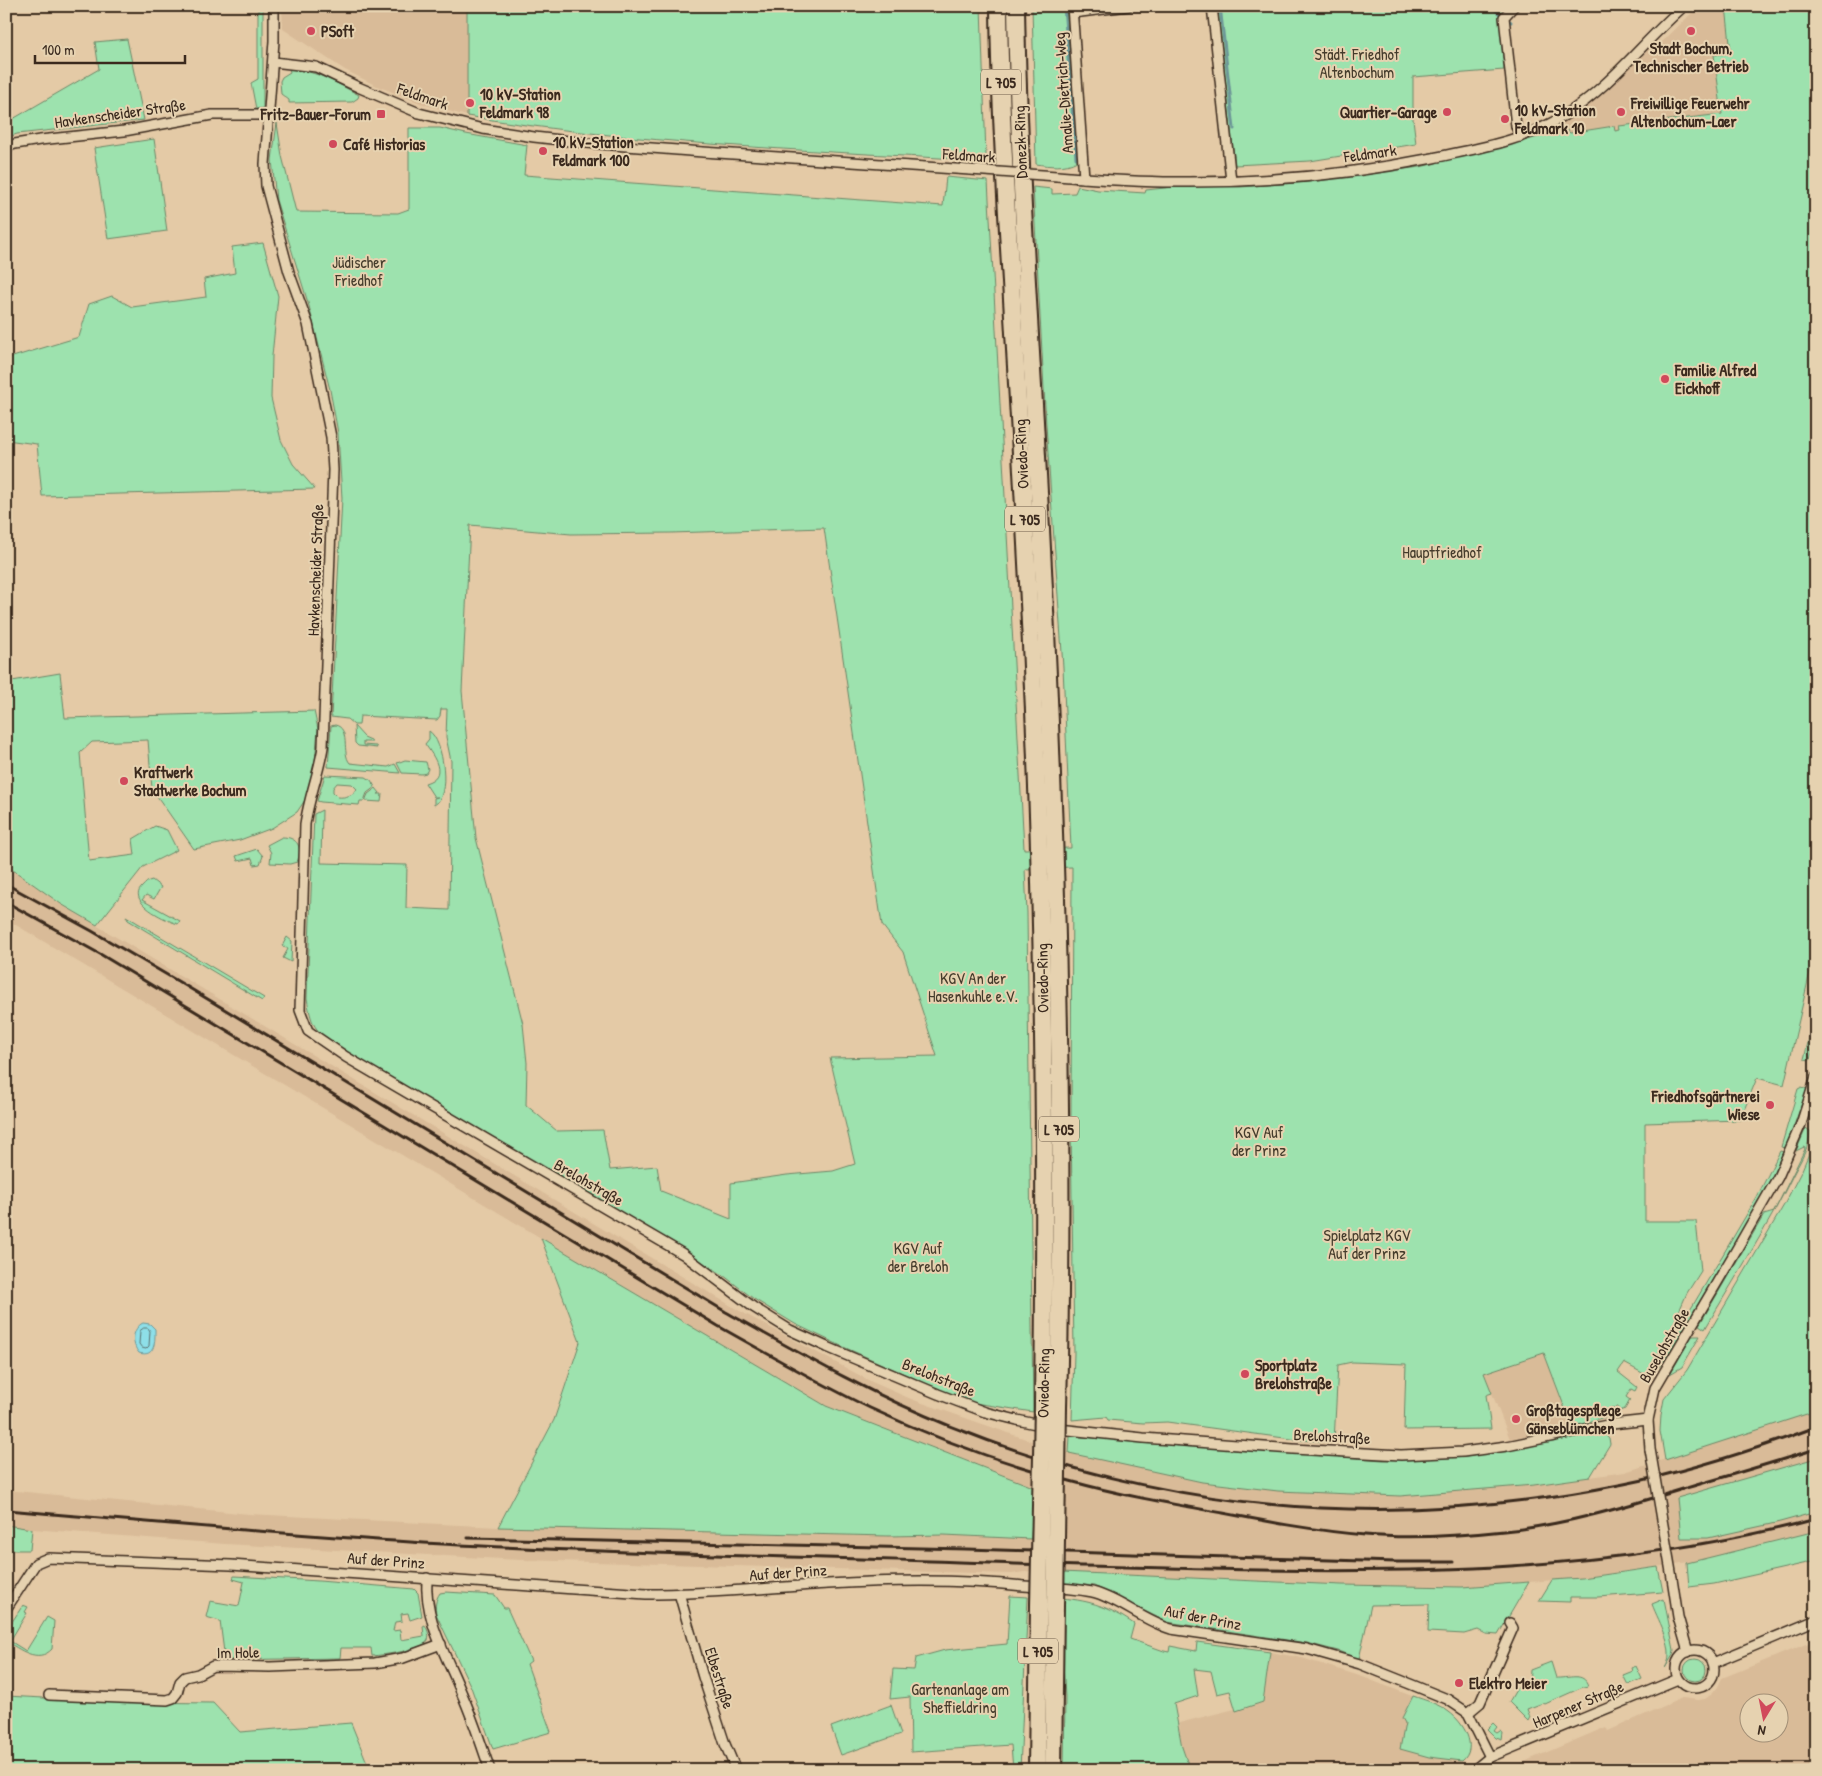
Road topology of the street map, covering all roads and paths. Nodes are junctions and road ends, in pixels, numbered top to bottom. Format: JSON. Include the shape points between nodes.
{"nodes":[{"id":1,"x":274,"y":6,"type":"edge"},
{"id":2,"x":1000,"y":6,"type":"edge"},
{"id":3,"x":1016,"y":6,"type":"edge"},
{"id":4,"x":1128,"y":6,"type":"edge"},
{"id":5,"x":1212,"y":6,"type":"edge"},
{"id":6,"x":1514,"y":6,"type":"edge"},
{"id":7,"x":1684,"y":6,"type":"edge"},
{"id":8,"x":1073,"y":9,"type":"edge"},
{"id":9,"x":273,"y":62,"type":"junction"},
{"id":10,"x":269,"y":115,"type":"junction"},
{"id":11,"x":1520,"y":137,"type":"junction"},
{"id":12,"x":6,"y":147,"type":"edge"},
{"id":13,"x":1084,"y":178,"type":"junction"},
{"id":14,"x":1231,"y":181,"type":"junction"},
{"id":15,"x":1014,"y":188,"type":"junction"},
{"id":16,"x":308,"y":1031,"type":"joint"},
{"id":17,"x":1816,"y":1077,"type":"edge"},
{"id":18,"x":1648,"y":1420,"type":"junction"},
{"id":19,"x":427,"y":1578,"type":"junction"},
{"id":20,"x":679,"y":1593,"type":"junction"},
{"id":21,"x":1047,"y":1606,"type":"junction"},
{"id":22,"x":6,"y":1609,"type":"edge"},
{"id":23,"x":1816,"y":1620,"type":"edge"},
{"id":24,"x":1510,"y":1623,"type":"dead end"},
{"id":25,"x":441,"y":1644,"type":"junction"},
{"id":26,"x":1688,"y":1652,"type":"junction"},
{"id":27,"x":1713,"y":1663,"type":"junction"},
{"id":28,"x":1678,"y":1679,"type":"junction"},
{"id":29,"x":49,"y":1695,"type":"dead end"},
{"id":30,"x":1468,"y":1713,"type":"junction"},
{"id":31,"x":1053,"y":1742,"type":"junction"},
{"id":32,"x":1490,"y":1757,"type":"junction"},
{"id":33,"x":490,"y":1770,"type":"edge"},
{"id":34,"x":736,"y":1770,"type":"edge"},
{"id":35,"x":1037,"y":1770,"type":"edge"},
{"id":36,"x":1053,"y":1770,"type":"edge"},
{"id":37,"x":1057,"y":1770,"type":"edge"},
{"id":38,"x":1474,"y":1770,"type":"edge"}],
"edges":[{"from":1,"to":9,"type":"street","name":"Havkenscheider Straße"},
{"from":2,"to":15,"type":"highway","name":"Donezk-Ring","number":"L 705","via":[[1000,47]]},
{"from":3,"to":15,"type":"highway","name":"Donezk-Ring","number":"L 705"},
{"from":4,"to":8,"type":"street"},
{"from":5,"to":14,"type":"street"},
{"from":6,"to":11,"type":"street","via":[[1504,17],[1516,126]]},
{"from":7,"to":11,"type":"street","name":"Feldmark","via":[[1586,101],[1550,124]]},
{"from":8,"to":13,"type":"street","name":"Amalie-Dietrich-Weg"},
{"from":9,"to":10,"type":"street","name":"Havkenscheider Straße"},
{"from":9,"to":13,"type":"street","name":"Feldmark","bridge":true,"via":[[316,67],[419,113],[533,137]]},
{"from":10,"to":12,"type":"street","name":"Havkenscheider Straße","via":[[212,115]]},
{"from":10,"to":16,"type":"street","name":"Havkenscheider Straße","via":[[265,164],[268,200],[308,324],[332,437],[323,747],[305,824],[300,1010]]},
{"from":11,"to":14,"type":"street","name":"Feldmark","via":[[1403,164],[1289,178]]},
{"from":13,"to":14,"type":"street","name":"Feldmark","via":[[1152,182]]},
{"from":15,"to":21,"type":"highway","name":"Oviedo-Ring","number":"L 705","bridge":true,"via":[[1041,912],[1051,1406]]},
{"from":16,"to":18,"type":"street","name":"Brelohstraße","via":[[346,1057],[683,1254],[790,1330],[985,1412],[1059,1429],[1105,1434],[1402,1455],[1507,1446],[1612,1424]]},
{"from":17,"to":18,"type":"street","name":"Buselohstraße","via":[[1801,1124],[1778,1177],[1655,1388]]},
{"from":18,"to":26,"type":"street","name":"Buselohstraße","bridge":true,"via":[[1678,1617]]},
{"from":19,"to":20,"type":"street","name":"Auf der Prinz","via":[[646,1594]]},
{"from":19,"to":22,"type":"street","name":"Auf der Prinz","via":[[213,1564],[48,1558],[40,1560],[31,1569]]},
{"from":19,"to":25,"type":"street","via":[[427,1607]]},
{"from":20,"to":30,"type":"street","name":"Auf der Prinz","via":[[920,1582],[1003,1584],[1089,1592],[1171,1629],[1336,1656],[1447,1699]]},
{"from":20,"to":34,"type":"street","name":"Elbestraße","via":[[702,1677]]},
{"from":21,"to":31,"type":"highway","name":"Oviedo-Ring","number":"L 705"},
{"from":21,"to":35,"type":"highway","name":"Oviedo-Ring","number":"L 705"},
{"from":23,"to":27,"type":"street"},
{"from":24,"to":30,"type":"street","via":[[1514,1628],[1489,1684],[1480,1703]]},
{"from":25,"to":29,"type":"street","name":"Im Hole","via":[[403,1658],[376,1663],[213,1666],[185,1677],[180,1682],[178,1693],[167,1700]]},
{"from":25,"to":33,"type":"street"},
{"from":26,"to":27,"type":"street","via":[[1700,1651]]},
{"from":26,"to":28,"type":"street","via":[[1679,1658]]},
{"from":27,"to":28,"type":"street","via":[[1713,1676],[1705,1686],[1688,1687]]},
{"from":28,"to":32,"type":"street","name":"Harpener Straße"},
{"from":30,"to":32,"type":"street","name":"Auf der Prinz"},
{"from":31,"to":36,"type":"highway","name":"Oviedo-Ring","number":"L 705"},
{"from":31,"to":37,"type":"highway","number":"L 705"},
{"from":32,"to":38,"type":"street"}]}
